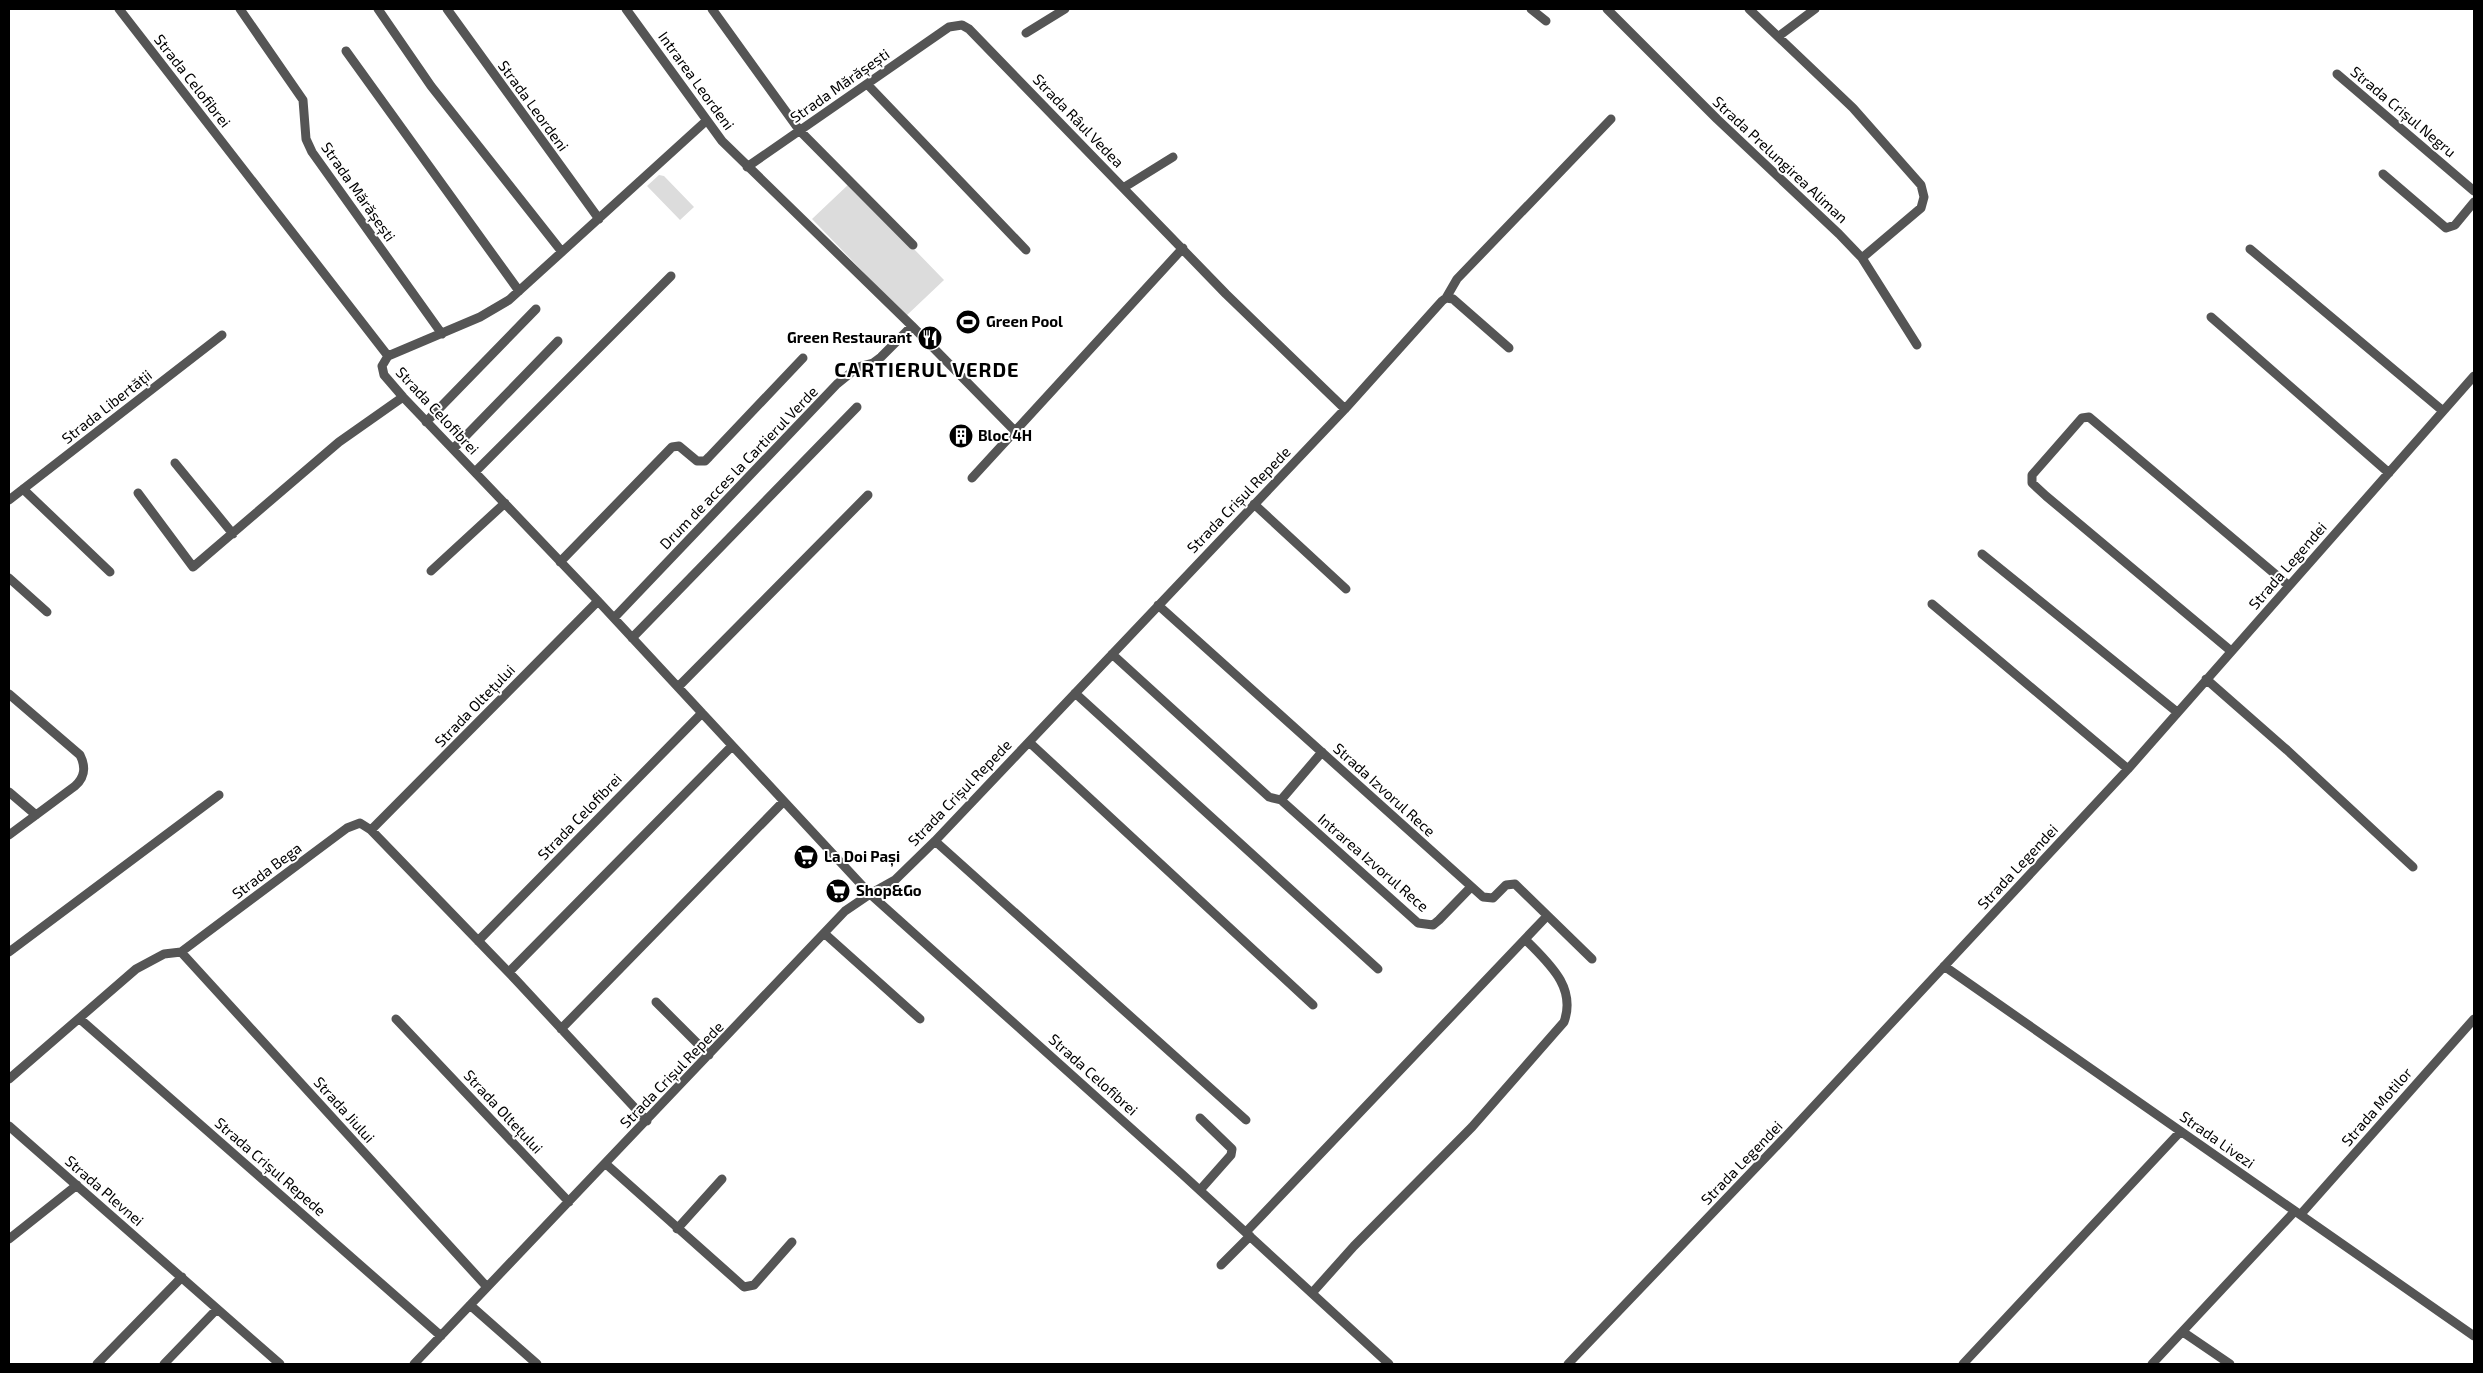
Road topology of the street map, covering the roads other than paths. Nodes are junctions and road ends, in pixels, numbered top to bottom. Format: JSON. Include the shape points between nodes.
{"nodes":[{"id":1,"x":119,"y":9,"type":"edge"},
{"id":2,"x":240,"y":9,"type":"edge"},
{"id":3,"x":378,"y":9,"type":"edge"},
{"id":4,"x":447,"y":9,"type":"edge"},
{"id":5,"x":626,"y":9,"type":"edge"},
{"id":6,"x":712,"y":9,"type":"edge"},
{"id":7,"x":1065,"y":9,"type":"edge"},
{"id":8,"x":1531,"y":9,"type":"edge"},
{"id":9,"x":1607,"y":9,"type":"edge"},
{"id":10,"x":1748,"y":9,"type":"edge"},
{"id":11,"x":1815,"y":9,"type":"edge"},
{"id":12,"x":1546,"y":21,"type":"dead end"},
{"id":13,"x":949,"y":27,"type":"joint"},
{"id":14,"x":1026,"y":33,"type":"dead end"},
{"id":15,"x":1779,"y":36,"type":"junction"},
{"id":16,"x":346,"y":51,"type":"dead end"},
{"id":17,"x":2337,"y":74,"type":"dead end"},
{"id":18,"x":867,"y":84,"type":"junction"},
{"id":19,"x":1611,"y":119,"type":"dead end"},
{"id":20,"x":706,"y":121,"type":"junction"},
{"id":21,"x":800,"y":131,"type":"junction"},
{"id":22,"x":1173,"y":157,"type":"dead end"},
{"id":23,"x":748,"y":167,"type":"junction"},
{"id":24,"x":2383,"y":174,"type":"dead end"},
{"id":25,"x":1124,"y":188,"type":"junction"},
{"id":26,"x":2474,"y":191,"type":"edge"},
{"id":27,"x":2474,"y":202,"type":"edge"},
{"id":28,"x":599,"y":219,"type":"junction"},
{"id":29,"x":913,"y":245,"type":"dead end"},
{"id":30,"x":1183,"y":248,"type":"junction"},
{"id":31,"x":2250,"y":249,"type":"dead end"},
{"id":32,"x":1026,"y":250,"type":"dead end"},
{"id":33,"x":562,"y":252,"type":"junction"},
{"id":34,"x":1862,"y":258,"type":"junction"},
{"id":35,"x":671,"y":276,"type":"dead end"},
{"id":36,"x":519,"y":291,"type":"junction"},
{"id":37,"x":1446,"y":298,"type":"junction"},
{"id":38,"x":536,"y":309,"type":"dead end"},
{"id":39,"x":2212,"y":317,"type":"dead end"},
{"id":40,"x":912,"y":326,"type":"junction"},
{"id":41,"x":222,"y":334,"type":"dead end"},
{"id":42,"x":442,"y":334,"type":"junction"},
{"id":43,"x":558,"y":341,"type":"dead end"},
{"id":44,"x":1917,"y":345,"type":"dead end"},
{"id":45,"x":1509,"y":348,"type":"dead end"},
{"id":46,"x":388,"y":356,"type":"junction"},
{"id":47,"x":803,"y":358,"type":"dead end"},
{"id":48,"x":2474,"y":376,"type":"edge"},
{"id":49,"x":403,"y":397,"type":"junction"},
{"id":50,"x":857,"y":407,"type":"dead end"},
{"id":51,"x":1345,"y":409,"type":"junction"},
{"id":52,"x":2443,"y":411,"type":"junction"},
{"id":53,"x":426,"y":422,"type":"junction"},
{"id":54,"x":1015,"y":432,"type":"junction"},
{"id":55,"x":453,"y":449,"type":"junction"},
{"id":56,"x":175,"y":463,"type":"dead end"},
{"id":57,"x":475,"y":472,"type":"junction"},
{"id":58,"x":2389,"y":473,"type":"junction"},
{"id":59,"x":972,"y":478,"type":"dead end"},
{"id":60,"x":24,"y":489,"type":"junction"},
{"id":61,"x":138,"y":493,"type":"dead end"},
{"id":62,"x":868,"y":495,"type":"dead end"},
{"id":63,"x":9,"y":500,"type":"edge"},
{"id":64,"x":505,"y":503,"type":"junction"},
{"id":65,"x":1254,"y":504,"type":"junction"},
{"id":66,"x":233,"y":534,"type":"junction"},
{"id":67,"x":1982,"y":554,"type":"dead end"},
{"id":68,"x":560,"y":562,"type":"junction"},
{"id":69,"x":431,"y":571,"type":"dead end"},
{"id":70,"x":110,"y":572,"type":"dead end"},
{"id":71,"x":9,"y":578,"type":"edge"},
{"id":72,"x":2288,"y":585,"type":"junction"},
{"id":73,"x":1346,"y":589,"type":"dead end"},
{"id":74,"x":598,"y":601,"type":"junction"},
{"id":75,"x":1932,"y":604,"type":"dead end"},
{"id":76,"x":1158,"y":605,"type":"junction"},
{"id":77,"x":47,"y":612,"type":"dead end"},
{"id":78,"x":614,"y":618,"type":"junction"},
{"id":79,"x":632,"y":638,"type":"junction"},
{"id":80,"x":2231,"y":651,"type":"junction"},
{"id":81,"x":1112,"y":654,"type":"junction"},
{"id":82,"x":2206,"y":679,"type":"junction"},
{"id":83,"x":678,"y":687,"type":"junction"},
{"id":84,"x":1075,"y":693,"type":"junction"},
{"id":85,"x":9,"y":694,"type":"edge"},
{"id":86,"x":2177,"y":712,"type":"junction"},
{"id":87,"x":702,"y":713,"type":"junction"},
{"id":88,"x":1029,"y":742,"type":"junction"},
{"id":89,"x":732,"y":746,"type":"junction"},
{"id":90,"x":1322,"y":752,"type":"junction"},
{"id":91,"x":2128,"y":769,"type":"junction"},
{"id":92,"x":9,"y":792,"type":"edge"},
{"id":93,"x":219,"y":796,"type":"dead end"},
{"id":94,"x":1281,"y":800,"type":"junction"},
{"id":95,"x":783,"y":802,"type":"junction"},
{"id":96,"x":36,"y":815,"type":"junction"},
{"id":97,"x":371,"y":830,"type":"junction"},
{"id":98,"x":9,"y":835,"type":"edge"},
{"id":99,"x":935,"y":840,"type":"junction"},
{"id":100,"x":2413,"y":867,"type":"dead end"},
{"id":101,"x":1470,"y":887,"type":"junction"},
{"id":102,"x":870,"y":894,"type":"junction"},
{"id":103,"x":1547,"y":916,"type":"junction"},
{"id":104,"x":824,"y":933,"type":"junction"},
{"id":105,"x":1525,"y":939,"type":"junction"},
{"id":106,"x":478,"y":941,"type":"junction"},
{"id":107,"x":9,"y":952,"type":"edge"},
{"id":108,"x":181,"y":952,"type":"junction"},
{"id":109,"x":1592,"y":959,"type":"dead end"},
{"id":110,"x":1944,"y":966,"type":"junction"},
{"id":111,"x":1378,"y":969,"type":"dead end"},
{"id":112,"x":509,"y":972,"type":"junction"},
{"id":113,"x":656,"y":1002,"type":"dead end"},
{"id":114,"x":1313,"y":1005,"type":"dead end"},
{"id":115,"x":396,"y":1019,"type":"dead end"},
{"id":116,"x":920,"y":1019,"type":"dead end"},
{"id":117,"x":2474,"y":1019,"type":"edge"},
{"id":118,"x":80,"y":1020,"type":"junction"},
{"id":119,"x":561,"y":1029,"type":"junction"},
{"id":120,"x":709,"y":1055,"type":"junction"},
{"id":121,"x":9,"y":1079,"type":"edge"},
{"id":122,"x":1200,"y":1118,"type":"dead end"},
{"id":123,"x":1246,"y":1120,"type":"dead end"},
{"id":124,"x":647,"y":1121,"type":"junction"},
{"id":125,"x":9,"y":1126,"type":"edge"},
{"id":126,"x":2180,"y":1132,"type":"junction"},
{"id":127,"x":606,"y":1164,"type":"junction"},
{"id":128,"x":722,"y":1179,"type":"dead end"},
{"id":129,"x":77,"y":1186,"type":"junction"},
{"id":130,"x":1200,"y":1190,"type":"junction"},
{"id":131,"x":569,"y":1202,"type":"junction"},
{"id":132,"x":2298,"y":1212,"type":"junction"},
{"id":133,"x":677,"y":1229,"type":"junction"},
{"id":134,"x":1248,"y":1234,"type":"junction"},
{"id":135,"x":9,"y":1239,"type":"edge"},
{"id":136,"x":792,"y":1242,"type":"dead end"},
{"id":137,"x":1221,"y":1265,"type":"dead end"},
{"id":138,"x":182,"y":1278,"type":"junction"},
{"id":139,"x":487,"y":1287,"type":"junction"},
{"id":140,"x":1312,"y":1293,"type":"junction"},
{"id":141,"x":470,"y":1305,"type":"junction"},
{"id":142,"x":217,"y":1309,"type":"junction"},
{"id":143,"x":2183,"y":1332,"type":"junction"},
{"id":144,"x":441,"y":1336,"type":"junction"},
{"id":145,"x":2474,"y":1336,"type":"edge"},
{"id":146,"x":97,"y":1364,"type":"edge"},
{"id":147,"x":164,"y":1364,"type":"edge"},
{"id":148,"x":280,"y":1364,"type":"edge"},
{"id":149,"x":414,"y":1364,"type":"edge"},
{"id":150,"x":536,"y":1364,"type":"edge"},
{"id":151,"x":1389,"y":1364,"type":"edge"},
{"id":152,"x":1568,"y":1364,"type":"edge"},
{"id":153,"x":1963,"y":1364,"type":"edge"},
{"id":154,"x":2152,"y":1364,"type":"edge"},
{"id":155,"x":2230,"y":1364,"type":"edge"}],
"edges":[{"from":1,"to":46,"type":"street","name":"Strada Celofibrei"},
{"from":2,"to":42,"type":"street","name":"Strada Mărășești","via":[[303,100],[306,139],[312,152]]},
{"from":3,"to":33,"type":"street","via":[[431,86]]},
{"from":4,"to":28,"type":"street","name":"Strada Leordeni"},
{"from":5,"to":20,"type":"street","name":"Intrarea Leordeni"},
{"from":6,"to":21,"type":"street"},
{"from":7,"to":14,"type":"street"},
{"from":8,"to":12,"type":"street"},
{"from":9,"to":34,"type":"street","name":"Strada Prelungirea Aliman","via":[[1716,119]]},
{"from":10,"to":15,"type":"street"},
{"from":11,"to":15,"type":"street"},
{"from":13,"to":18,"type":"street","name":"Strada Mărășești"},
{"from":13,"to":25,"type":"street","name":"Strada Râul Vedea","via":[[962,25],[969,29]]},
{"from":15,"to":34,"type":"street","via":[[1853,108],[1921,184],[1924,197],[1921,208]]},
{"from":16,"to":36,"type":"street"},
{"from":17,"to":26,"type":"street","name":"Strada Crișul Negru"},
{"from":18,"to":21,"type":"street","name":"Strada Mărășești"},
{"from":18,"to":32,"type":"street"},
{"from":19,"to":37,"type":"street","name":"Strada Crișul Repede","via":[[1456,279]]},
{"from":20,"to":23,"type":"street","name":"Intrarea Leordeni"},
{"from":20,"to":28,"type":"street"},
{"from":21,"to":23,"type":"street","name":"Strada Mărășești"},
{"from":21,"to":29,"type":"street"},
{"from":22,"to":25,"type":"street"},
{"from":23,"to":40,"type":"street","name":"Intrarea Leordeni"},
{"from":24,"to":27,"type":"street","via":[[2446,228],[2455,225]]},
{"from":25,"to":30,"type":"street","name":"Strada Râul Vedea"},
{"from":28,"to":33,"type":"street"},
{"from":30,"to":51,"type":"street","name":"Strada Râul Vedea"},
{"from":30,"to":54,"type":"street"},
{"from":31,"to":52,"type":"street"},
{"from":33,"to":36,"type":"street"},
{"from":34,"to":44,"type":"street","name":"Strada Prelungirea Aliman"},
{"from":35,"to":57,"type":"street"},
{"from":36,"to":42,"type":"street","via":[[492,311]]},
{"from":37,"to":45,"type":"street","via":[[1453,299]]},
{"from":37,"to":51,"type":"street","name":"Strada Crișul Repede"},
{"from":38,"to":53,"type":"street"},
{"from":39,"to":58,"type":"street"},
{"from":40,"to":54,"type":"street","name":"Intrarea Leordeni"},
{"from":40,"to":78,"type":"street","name":"Drum de acces la Cartierul Verde","via":[[881,357],[858,367],[837,384]]},
{"from":41,"to":60,"type":"street","name":"Strada Libertății"},
{"from":42,"to":46,"type":"street"},
{"from":43,"to":55,"type":"street"},
{"from":46,"to":49,"type":"street","name":"Strada Celofibrei","via":[[382,371]]},
{"from":47,"to":68,"type":"street","via":[[705,460],[694,460],[680,446],[672,447]]},
{"from":48,"to":52,"type":"street","name":"Strada Legendei"},
{"from":49,"to":53,"type":"street","name":"Strada Celofibrei"},
{"from":49,"to":66,"type":"street","via":[[339,442]]},
{"from":50,"to":79,"type":"street"},
{"from":51,"to":65,"type":"street","name":"Strada Crișul Repede"},
{"from":52,"to":58,"type":"street","name":"Strada Legendei"},
{"from":53,"to":55,"type":"street","name":"Strada Celofibrei"},
{"from":54,"to":59,"type":"street"},
{"from":55,"to":57,"type":"street","name":"Strada Celofibrei"},
{"from":56,"to":66,"type":"street"},
{"from":57,"to":64,"type":"street","name":"Strada Celofibrei"},
{"from":58,"to":72,"type":"street","name":"Strada Legendei"},
{"from":60,"to":63,"type":"street","name":"Strada Libertății"},
{"from":60,"to":70,"type":"street"},
{"from":61,"to":66,"type":"street","via":[[193,567]]},
{"from":62,"to":83,"type":"street"},
{"from":64,"to":68,"type":"street","name":"Strada Celofibrei"},
{"from":64,"to":69,"type":"street"},
{"from":65,"to":73,"type":"street"},
{"from":65,"to":76,"type":"street","name":"Strada Crișul Repede"},
{"from":67,"to":86,"type":"street"},
{"from":68,"to":74,"type":"street","name":"Strada Celofibrei"},
{"from":71,"to":77,"type":"street"},
{"from":72,"to":80,"type":"street","name":"Strada Legendei"},
{"from":72,"to":80,"type":"street","via":[[2088,417],[2082,418],[2032,475],[2032,483],[2046,496]]},
{"from":74,"to":78,"type":"street","name":"Strada Celofibrei"},
{"from":74,"to":97,"type":"street","name":"Strada Oltețului"},
{"from":75,"to":91,"type":"street"},
{"from":76,"to":81,"type":"street","name":"Strada Crișul Repede"},
{"from":76,"to":90,"type":"street","name":"Strada Izvorul Rece"},
{"from":78,"to":79,"type":"street","name":"Strada Celofibrei"},
{"from":79,"to":83,"type":"street","name":"Strada Celofibrei"},
{"from":80,"to":82,"type":"street","name":"Strada Legendei"},
{"from":81,"to":84,"type":"street","name":"Strada Crișul Repede"},
{"from":81,"to":94,"type":"street","name":"Intrarea Izvorul Rece","via":[[1270,797]]},
{"from":82,"to":86,"type":"street","name":"Strada Legendei"},
{"from":82,"to":100,"type":"street"},
{"from":83,"to":87,"type":"street","name":"Strada Celofibrei"},
{"from":84,"to":88,"type":"street","name":"Strada Crișul Repede"},
{"from":84,"to":111,"type":"street"},
{"from":85,"to":96,"type":"street","via":[[83,762],[83,775],[79,782]]},
{"from":86,"to":91,"type":"street","name":"Strada Legendei"},
{"from":87,"to":89,"type":"street","name":"Strada Celofibrei"},
{"from":87,"to":106,"type":"street","name":"Strada Celofibrei"},
{"from":88,"to":99,"type":"street","name":"Strada Crișul Repede"},
{"from":88,"to":114,"type":"street"},
{"from":89,"to":95,"type":"street","name":"Strada Celofibrei"},
{"from":89,"to":112,"type":"street"},
{"from":90,"to":94,"type":"street"},
{"from":90,"to":101,"type":"street","name":"Strada Izvorul Rece"},
{"from":91,"to":110,"type":"street","name":"Strada Legendei"},
{"from":92,"to":96,"type":"street"},
{"from":93,"to":107,"type":"street"},
{"from":94,"to":101,"type":"street","name":"Intrarea Izvorul Rece","via":[[1418,923],[1433,924],[1439,920]]},
{"from":95,"to":102,"type":"street","name":"Strada Celofibrei"},
{"from":95,"to":119,"type":"street"},
{"from":96,"to":98,"type":"street"},
{"from":97,"to":106,"type":"street"},
{"from":97,"to":108,"type":"street","name":"Strada Bega","via":[[360,823],[346,828]]},
{"from":99,"to":102,"type":"street","name":"Strada Crișul Repede","via":[[895,880]]},
{"from":99,"to":123,"type":"street"},
{"from":101,"to":103,"type":"street","name":"Strada Izvorul Rece","via":[[1489,899],[1506,884],[1515,884]]},
{"from":102,"to":104,"type":"street","name":"Strada Crișul Repede","via":[[850,907]]},
{"from":102,"to":130,"type":"street","name":"Strada Celofibrei"},
{"from":103,"to":105,"type":"street"},
{"from":103,"to":109,"type":"street","name":"Strada Izvorul Rece"},
{"from":104,"to":116,"type":"street"},
{"from":104,"to":120,"type":"street","name":"Strada Crișul Repede"},
{"from":105,"to":134,"type":"street"},
{"from":105,"to":140,"type":"street","via":[[1561,980],[1568,1003],[1564,1022],[1472,1127]]},
{"from":106,"to":112,"type":"street"},
{"from":108,"to":118,"type":"street","via":[[164,954],[136,969]]},
{"from":108,"to":139,"type":"street","name":"Strada Jiului"},
{"from":110,"to":126,"type":"street","name":"Strada Livezi"},
{"from":110,"to":152,"type":"street","name":"Strada Legendei"},
{"from":112,"to":119,"type":"street"},
{"from":113,"to":120,"type":"street"},
{"from":115,"to":131,"type":"street","name":"Strada Oltețului"},
{"from":117,"to":132,"type":"street","name":"Strada Motilor"},
{"from":118,"to":121,"type":"street"},
{"from":118,"to":144,"type":"street","name":"Strada Crișul Repede"},
{"from":119,"to":124,"type":"street"},
{"from":120,"to":124,"type":"street","name":"Strada Crișul Repede"},
{"from":122,"to":130,"type":"street","via":[[1232,1149],[1231,1155]]},
{"from":124,"to":127,"type":"street","name":"Strada Crișul Repede"},
{"from":125,"to":129,"type":"street","name":"Strada Plevnei"},
{"from":126,"to":132,"type":"street","name":"Strada Livezi"},
{"from":126,"to":153,"type":"street"},
{"from":127,"to":131,"type":"street","name":"Strada Crișul Repede"},
{"from":127,"to":133,"type":"street"},
{"from":128,"to":133,"type":"street"},
{"from":129,"to":135,"type":"street"},
{"from":129,"to":138,"type":"street","name":"Strada Plevnei"},
{"from":130,"to":134,"type":"street","name":"Strada Celofibrei"},
{"from":131,"to":139,"type":"street","name":"Strada Crișul Repede"},
{"from":132,"to":143,"type":"street","name":"Strada Motilor"},
{"from":132,"to":145,"type":"street","name":"Strada Livezi"},
{"from":133,"to":136,"type":"street","via":[[744,1286],[750,1287]]},
{"from":134,"to":137,"type":"street"},
{"from":134,"to":140,"type":"street","name":"Strada Celofibrei"},
{"from":138,"to":142,"type":"street","name":"Strada Plevnei"},
{"from":138,"to":146,"type":"street"},
{"from":139,"to":141,"type":"street","name":"Strada Crișul Repede"},
{"from":140,"to":151,"type":"street","name":"Strada Celofibrei"},
{"from":141,"to":144,"type":"street","name":"Strada Crișul Repede"},
{"from":141,"to":150,"type":"street"},
{"from":142,"to":147,"type":"street"},
{"from":142,"to":148,"type":"street","name":"Strada Plevnei"},
{"from":143,"to":154,"type":"street","name":"Strada Motilor"},
{"from":143,"to":155,"type":"street"},
{"from":144,"to":149,"type":"street","name":"Strada Crișul Repede"}]}
